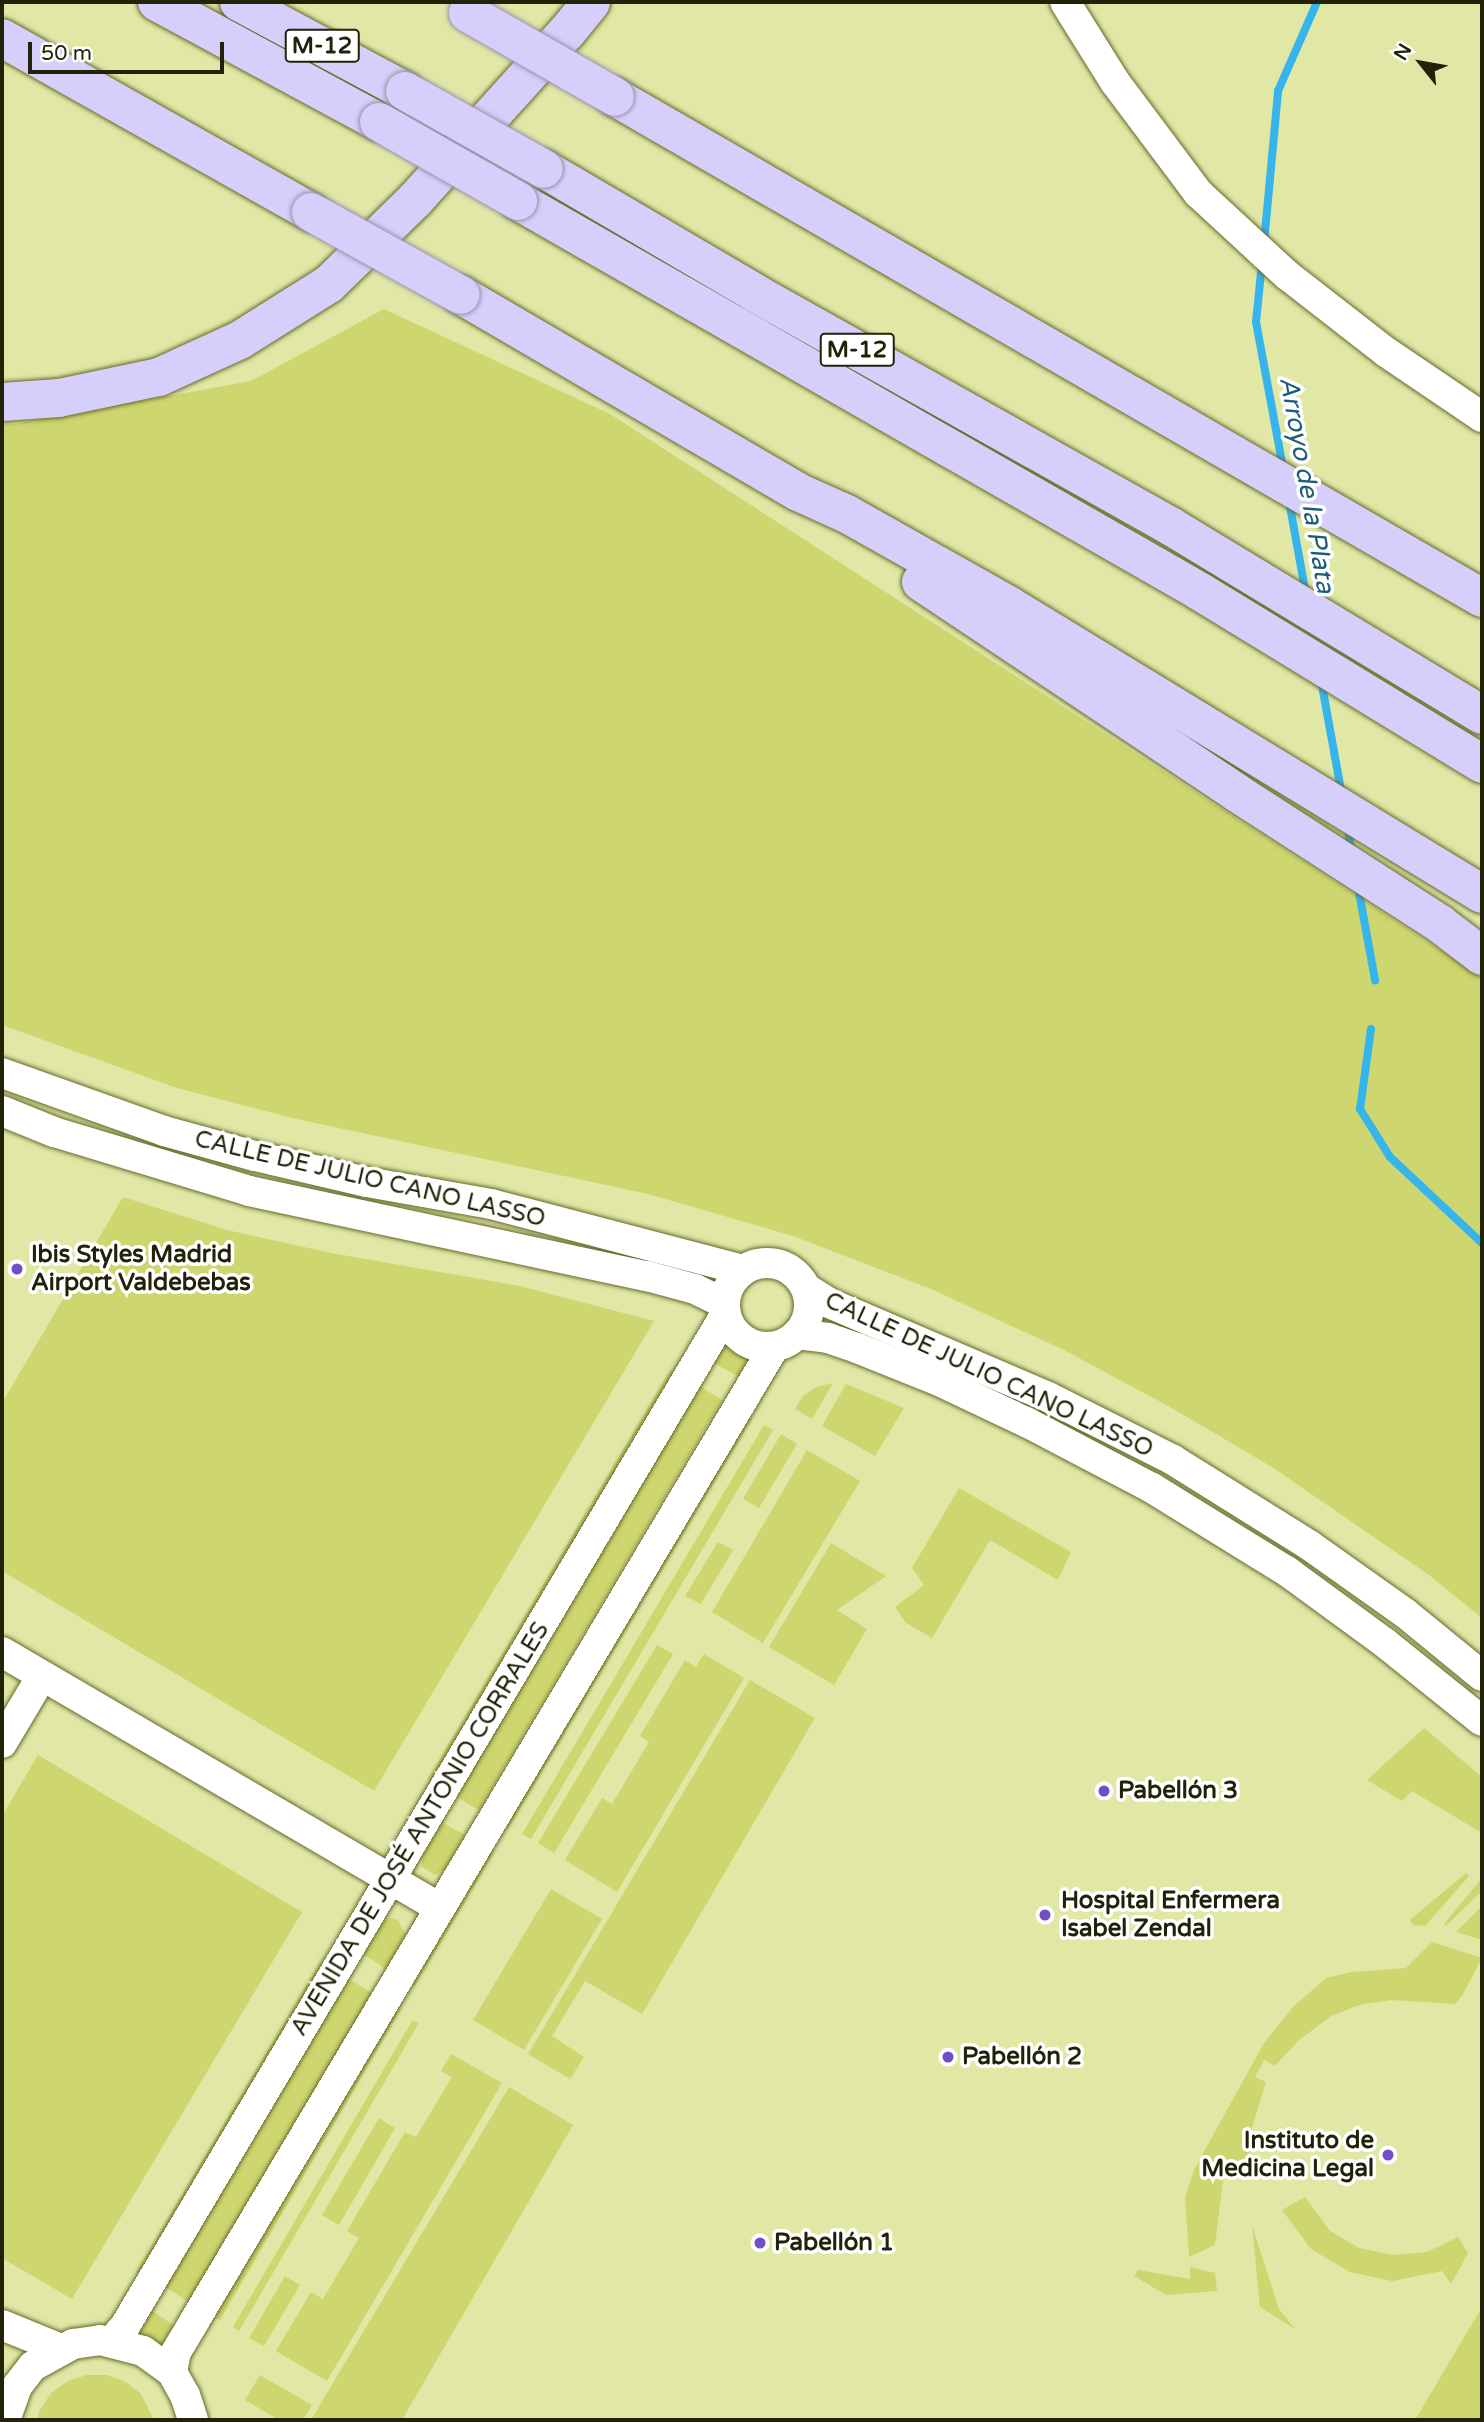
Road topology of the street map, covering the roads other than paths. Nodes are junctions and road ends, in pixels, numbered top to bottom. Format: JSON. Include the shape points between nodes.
{"nodes":[{"id":1,"x":157,"y":2,"type":"edge"},
{"id":2,"x":239,"y":2,"type":"edge"},
{"id":3,"x":560,"y":2,"type":"edge"},
{"id":4,"x":591,"y":2,"type":"edge"},
{"id":5,"x":1065,"y":2,"type":"edge"},
{"id":6,"x":458,"y":7,"type":"edge"},
{"id":7,"x":2,"y":38,"type":"edge"},
{"id":8,"x":505,"y":97,"type":"junction"},
{"id":9,"x":2,"y":402,"type":"edge"},
{"id":10,"x":1482,"y":417,"type":"edge"},
{"id":11,"x":798,"y":492,"type":"junction"},
{"id":12,"x":1481,"y":597,"type":"edge"},
{"id":13,"x":1471,"y":708,"type":"edge"},
{"id":14,"x":1482,"y":764,"type":"edge"},
{"id":15,"x":1482,"y":894,"type":"edge"},
{"id":16,"x":1482,"y":956,"type":"edge"},
{"id":17,"x":2,"y":1073,"type":"edge"},
{"id":18,"x":2,"y":1111,"type":"edge"},
{"id":19,"x":742,"y":1270,"type":"junction"},
{"id":20,"x":807,"y":1289,"type":"junction"},
{"id":21,"x":725,"y":1309,"type":"junction"},
{"id":22,"x":786,"y":1340,"type":"junction"},
{"id":23,"x":2,"y":1652,"type":"edge"},
{"id":24,"x":42,"y":1676,"type":"junction"},
{"id":25,"x":1482,"y":1676,"type":"edge"},
{"id":26,"x":1482,"y":1721,"type":"edge"},
{"id":27,"x":2,"y":1743,"type":"edge"},
{"id":28,"x":390,"y":1880,"type":"junction"},
{"id":29,"x":440,"y":1908,"type":"junction"},
{"id":30,"x":2,"y":2325,"type":"edge"},
{"id":31,"x":112,"y":2341,"type":"junction"},
{"id":32,"x":61,"y":2349,"type":"junction"},
{"id":33,"x":172,"y":2372,"type":"junction"},
{"id":34,"x":5,"y":2420,"type":"edge"},
{"id":35,"x":193,"y":2420,"type":"edge"}],
"edges":[{"from":1,"to":14,"type":"highway","bridge":true,"via":[[379,122],[1199,591]]},
{"from":2,"to":13,"type":"highway","number":"M-12","bridge":true,"via":[[544,169],[1172,527]]},
{"from":3,"to":8,"type":"highway"},
{"from":4,"to":8,"type":"highway"},
{"from":5,"to":10,"type":"street","via":[[1115,82],[1198,193],[1287,275],[1386,352]]},
{"from":6,"to":12,"type":"highway","bridge":true},
{"from":7,"to":11,"type":"highway","bridge":true,"via":[[461,295]]},
{"from":8,"to":9,"type":"highway","via":[[415,200],[329,284],[240,340],[159,377],[59,398]]},
{"from":11,"to":15,"type":"highway","via":[[847,514],[1010,606]]},
{"from":11,"to":16,"type":"highway","via":[[842,530]]},
{"from":17,"to":19,"type":"street","name":"CALLE DE JULIO CANO LASSO","via":[[164,1131],[256,1156],[491,1204]]},
{"from":18,"to":21,"type":"street","name":"CALLE DE JULIO CANO LASSO","via":[[54,1132],[250,1191],[647,1276],[695,1289]]},
{"from":19,"to":20,"type":"street","via":[[766,1262],[779,1264],[791,1269]]},
{"from":19,"to":21,"type":"street","via":[[733,1279]]},
{"from":20,"to":22,"type":"street","via":[[808,1313]]},
{"from":20,"to":25,"type":"street","name":"CALLE DE JULIO CANO LASSO","via":[[829,1303],[1048,1397],[1173,1460],[1309,1545],[1405,1613]]},
{"from":21,"to":22,"type":"street","via":[[738,1337],[749,1344]]},
{"from":21,"to":28,"type":"street","name":"AVENIDA DE JOSÉ ANTONIO CORRALES"},
{"from":22,"to":26,"type":"street","name":"CALLE DE JULIO CANO LASSO","via":[[828,1339],[939,1381],[1152,1488],[1288,1572]]},
{"from":22,"to":29,"type":"street"},
{"from":23,"to":24,"type":"street"},
{"from":24,"to":27,"type":"street"},
{"from":24,"to":28,"type":"street"},
{"from":28,"to":29,"type":"street"},
{"from":28,"to":31,"type":"street","name":"AVENIDA DE JOSÉ ANTONIO CORRALES"},
{"from":29,"to":33,"type":"street","via":[[176,2352]]},
{"from":30,"to":32,"type":"street"},
{"from":31,"to":32,"type":"street","via":[[85,2341]]},
{"from":31,"to":33,"type":"street","via":[[143,2351]]},
{"from":32,"to":34,"type":"street","via":[[26,2374]]},
{"from":33,"to":35,"type":"street"}]}
